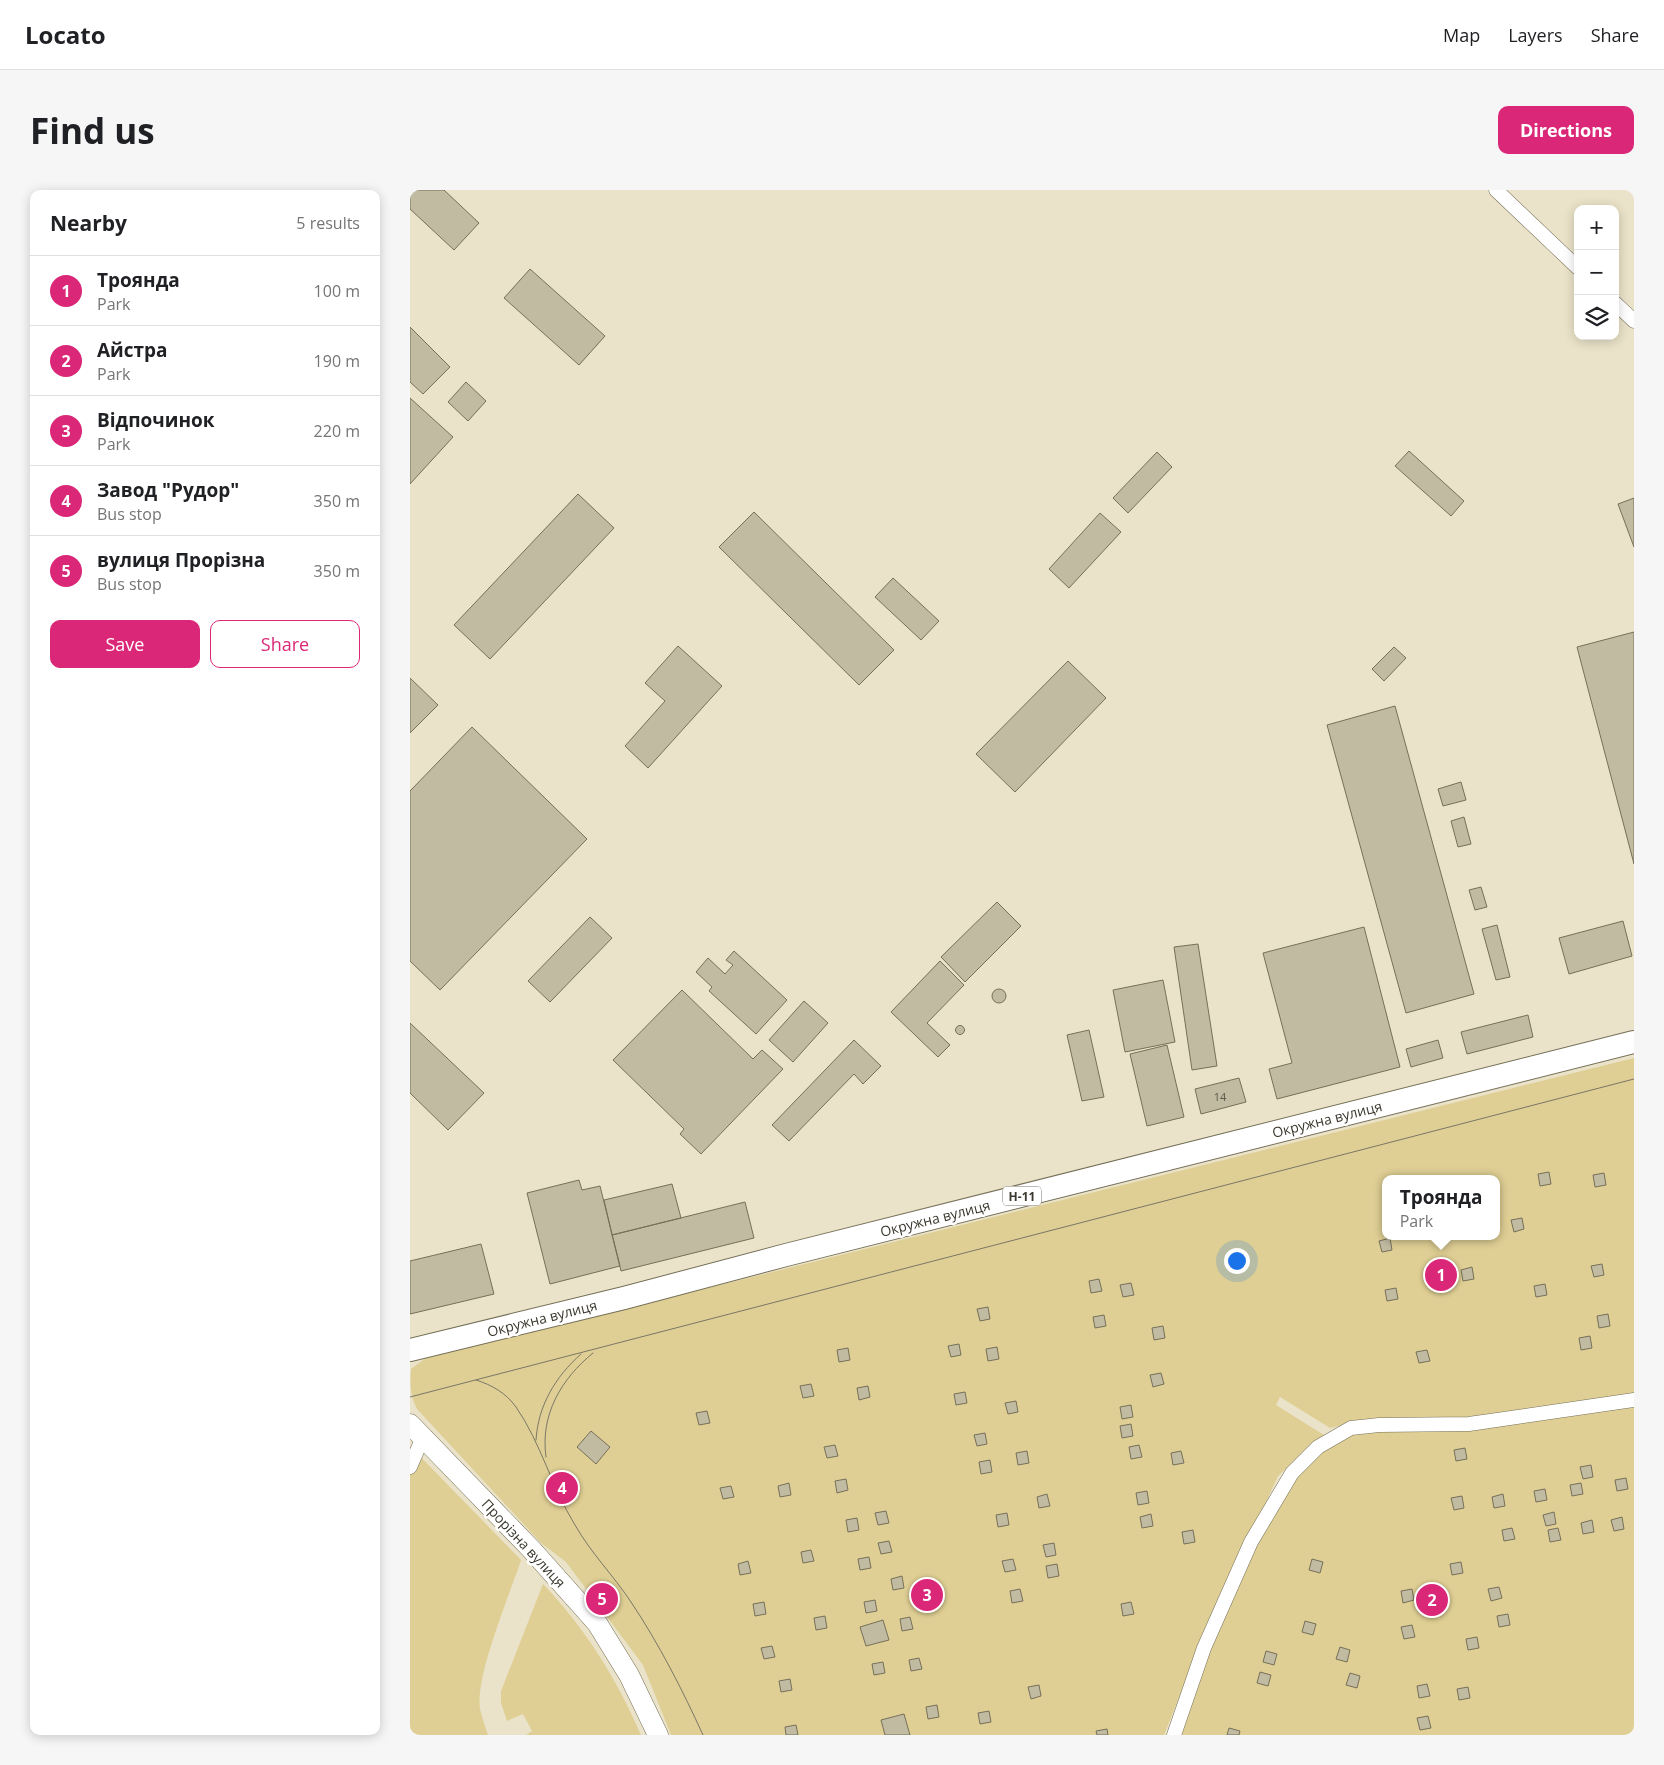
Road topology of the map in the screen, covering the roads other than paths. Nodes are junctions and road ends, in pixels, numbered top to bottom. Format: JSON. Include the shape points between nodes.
{"nodes":[{"id":1,"x":1496,"y":190,"type":"edge"},
{"id":2,"x":1574,"y":264,"type":"edge"},
{"id":3,"x":1619,"y":307,"type":"edge"},
{"id":4,"x":1634,"y":321,"type":"edge"},
{"id":5,"x":1634,"y":1042,"type":"edge"},
{"id":6,"x":410,"y":1350,"type":"edge"},
{"id":7,"x":1634,"y":1400,"type":"edge"},
{"id":8,"x":416,"y":1430,"type":"edge"},
{"id":9,"x":410,"y":1467,"type":"edge"},
{"id":10,"x":658,"y":1735,"type":"edge"},
{"id":11,"x":1174,"y":1735,"type":"edge"}],
"edges":[{"from":1,"to":2,"type":"street"},
{"from":3,"to":4,"type":"street"},
{"from":5,"to":6,"type":"main road","name":"Окружна вулиця","number":"Н-11"},
{"from":7,"to":11,"type":"street","via":[[1469,1424],[1351,1428],[1318,1446],[1292,1473],[1251,1542],[1204,1648]]},
{"from":8,"to":9,"type":"street","name":"Прорізна вулиця"},
{"from":8,"to":10,"type":"main road","name":"Прорізна вулиця","via":[[531,1549],[597,1624],[629,1675]]}]}
